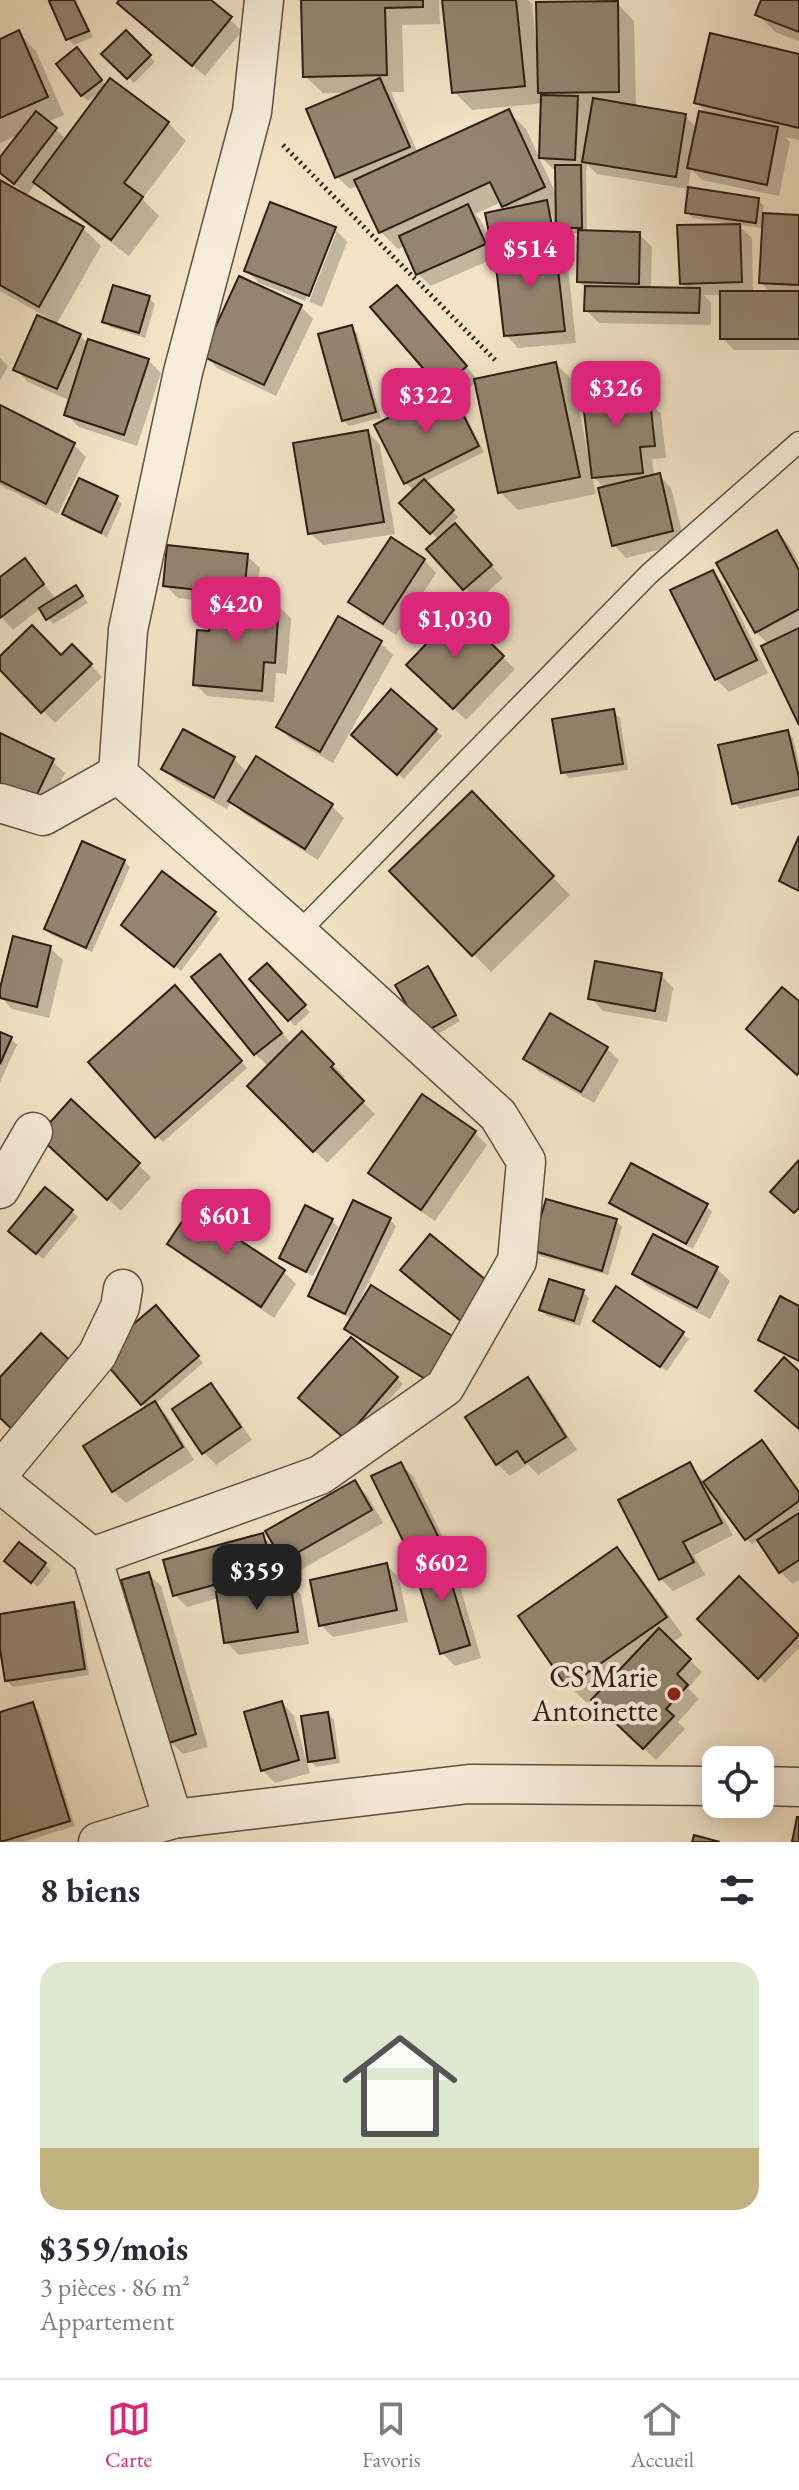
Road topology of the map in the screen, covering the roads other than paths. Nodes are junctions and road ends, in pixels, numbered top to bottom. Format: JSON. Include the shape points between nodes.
{"nodes":[{"id":1,"x":264,"y":0,"type":"edge"},
{"id":2,"x":799,"y":442,"type":"edge"},
{"id":3,"x":118,"y":774,"type":"junction"},
{"id":4,"x":0,"y":803,"type":"edge"},
{"id":5,"x":298,"y":933,"type":"junction"},
{"id":6,"x":33,"y":1132,"type":"dead end"},
{"id":7,"x":0,"y":1189,"type":"edge"},
{"id":8,"x":123,"y":1289,"type":"dead end"},
{"id":9,"x":0,"y":1472,"type":"edge"},
{"id":10,"x":0,"y":1483,"type":"edge"},
{"id":11,"x":92,"y":1557,"type":"junction"},
{"id":12,"x":702,"y":1786,"type":"edge"},
{"id":13,"x":774,"y":1786,"type":"edge"},
{"id":14,"x":799,"y":1787,"type":"edge"},
{"id":15,"x":173,"y":1819,"type":"junction"},
{"id":16,"x":98,"y":1842,"type":"edge"}],
"edges":[{"from":1,"to":3,"type":"street","via":[[252,112],[183,372],[128,630]]},
{"from":2,"to":5,"type":"lane","via":[[649,574]]},
{"from":3,"to":4,"type":"street","via":[[43,816]]},
{"from":3,"to":5,"type":"street"},
{"from":5,"to":11,"type":"street","via":[[498,1115],[526,1161],[517,1261],[445,1387],[320,1475]]},
{"from":6,"to":7,"type":"street"},
{"from":8,"to":9,"type":"street","via":[[97,1355]]},
{"from":10,"to":11,"type":"street"},
{"from":11,"to":15,"type":"street"},
{"from":12,"to":15,"type":"street","via":[[469,1784]]},
{"from":13,"to":14,"type":"street"},
{"from":15,"to":16,"type":"street"}]}
